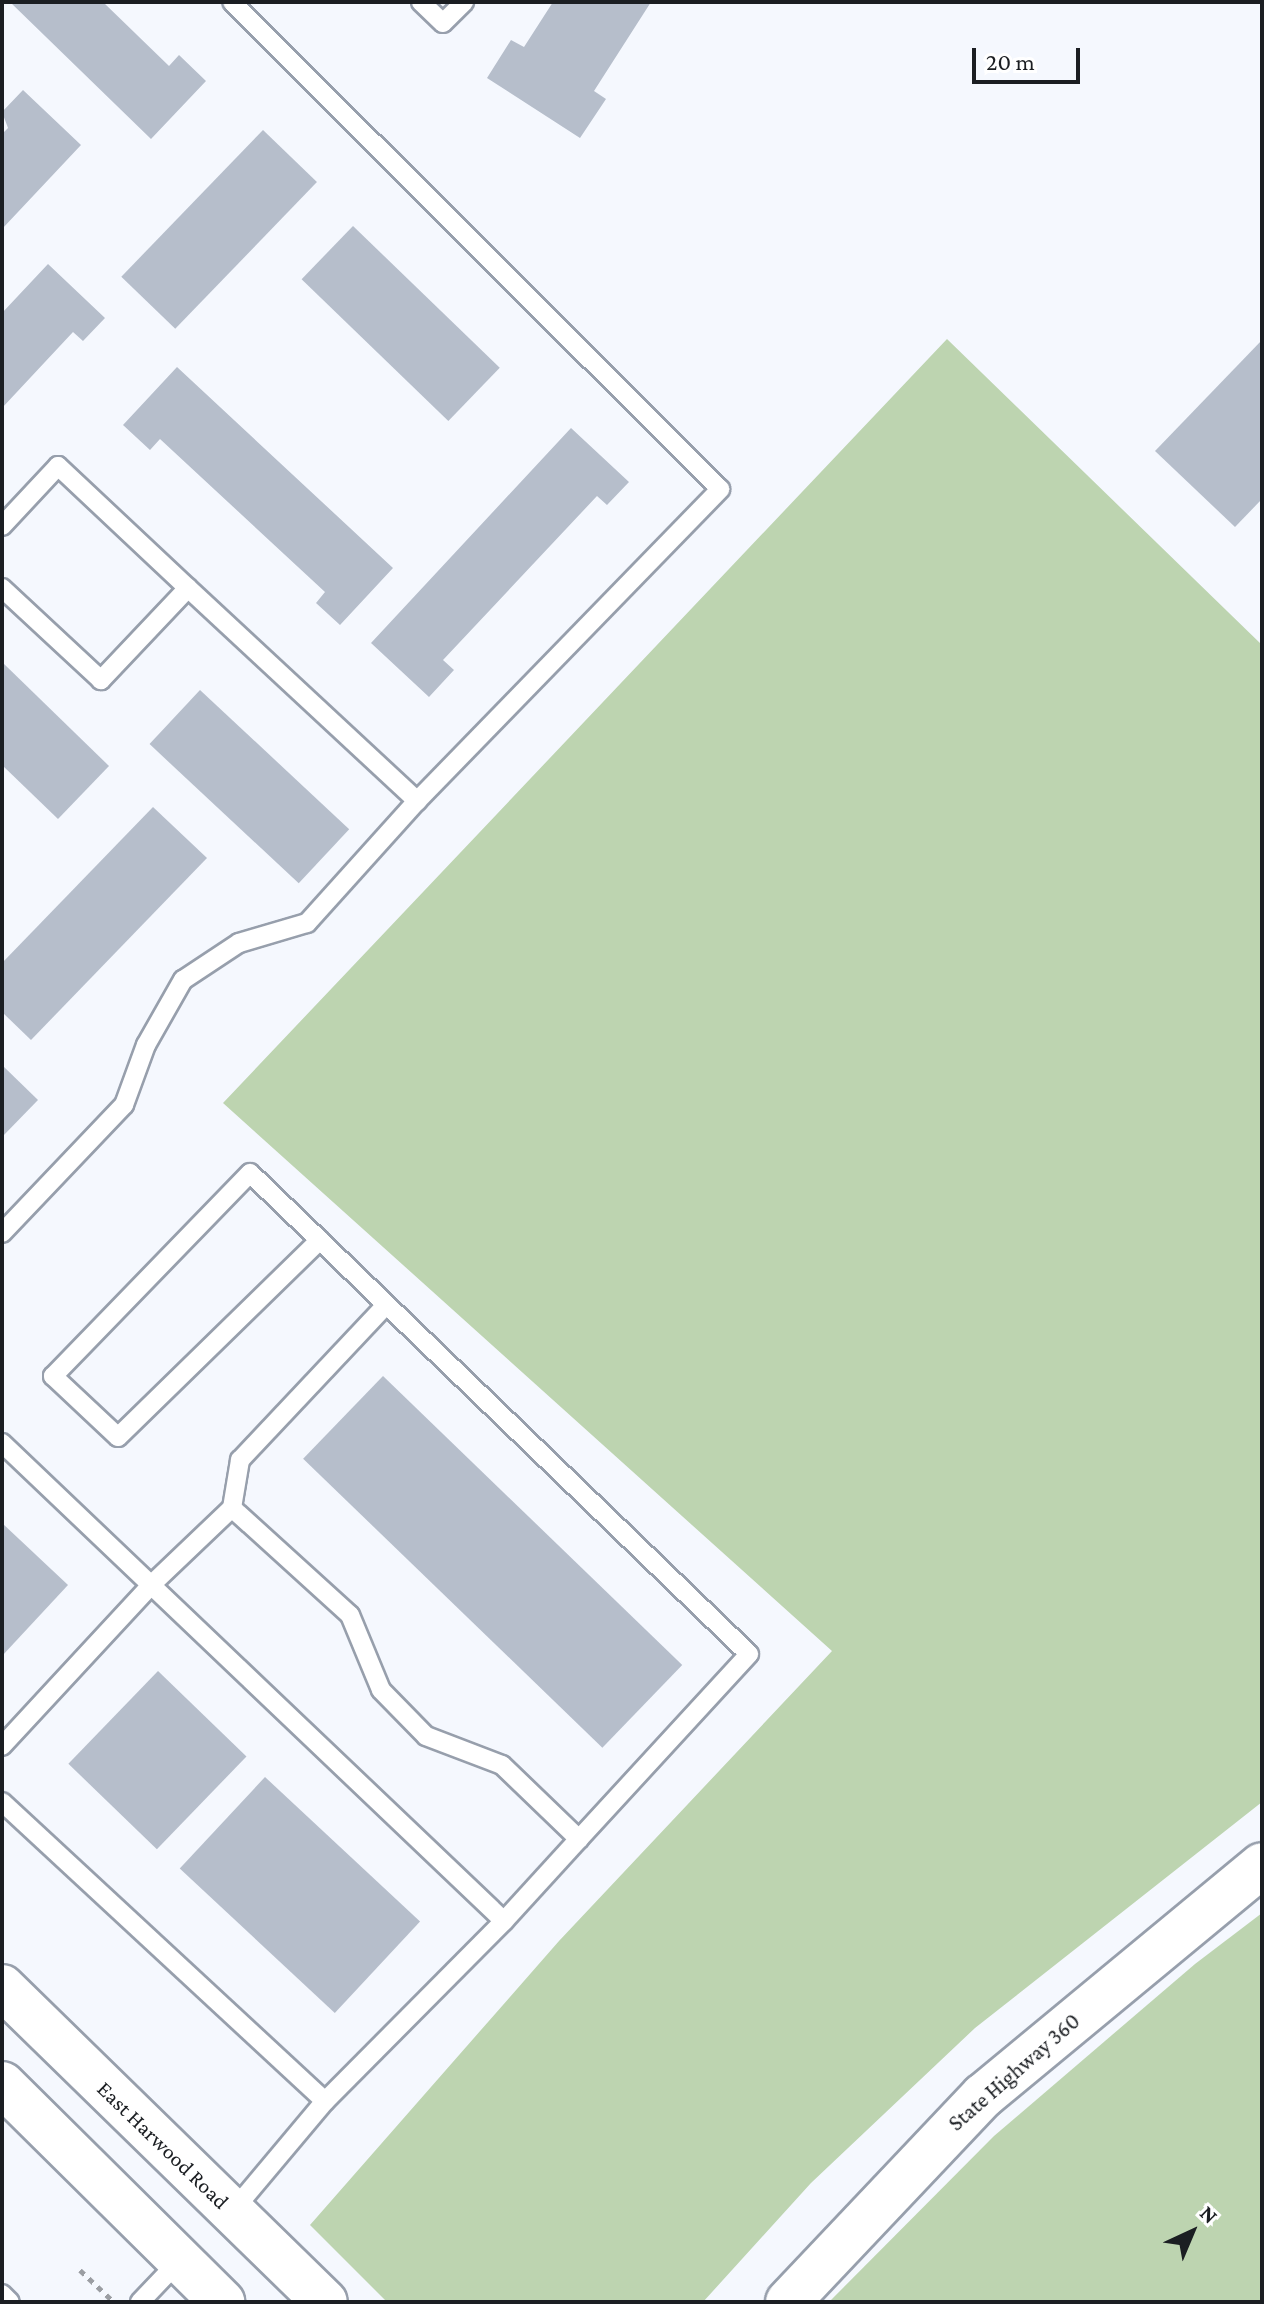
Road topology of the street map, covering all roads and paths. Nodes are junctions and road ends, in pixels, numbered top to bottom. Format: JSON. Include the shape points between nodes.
{"nodes":[{"id":1,"x":232,"y":2,"type":"edge"},
{"id":2,"x":421,"y":2,"type":"edge"},
{"id":3,"x":464,"y":2,"type":"edge"},
{"id":4,"x":2,"y":526,"type":"edge"},
{"id":5,"x":2,"y":588,"type":"edge"},
{"id":6,"x":188,"y":588,"type":"junction"},
{"id":7,"x":417,"y":801,"type":"junction"},
{"id":8,"x":2,"y":1233,"type":"edge"},
{"id":9,"x":320,"y":1240,"type":"junction"},
{"id":10,"x":386,"y":1305,"type":"junction"},
{"id":11,"x":2,"y":1443,"type":"edge"},
{"id":12,"x":232,"y":1508,"type":"junction"},
{"id":13,"x":150,"y":1586,"type":"junction"},
{"id":14,"x":2,"y":1746,"type":"edge"},
{"id":15,"x":2,"y":1802,"type":"edge"},
{"id":16,"x":579,"y":1839,"type":"junction"},
{"id":17,"x":1262,"y":1865,"type":"edge"},
{"id":18,"x":504,"y":1921,"type":"junction"},
{"id":19,"x":2,"y":1987,"type":"edge"},
{"id":20,"x":2,"y":2084,"type":"edge"},
{"id":21,"x":325,"y":2101,"type":"junction"},
{"id":22,"x":232,"y":2212,"type":"junction"},
{"id":23,"x":179,"y":2261,"type":"junction"},
{"id":24,"x":80,"y":2270,"type":"dead end"},
{"id":25,"x":2,"y":2294,"type":"edge"},
{"id":26,"x":10,"y":2302,"type":"edge"},
{"id":27,"x":114,"y":2302,"type":"edge"},
{"id":28,"x":140,"y":2302,"type":"edge"},
{"id":29,"x":222,"y":2302,"type":"edge"},
{"id":30,"x":325,"y":2302,"type":"edge"},
{"id":31,"x":788,"y":2302,"type":"edge"}],
"edges":[{"from":1,"to":7,"type":"lane","via":[[720,489]]},
{"from":2,"to":3,"type":"lane","via":[[443,23]]},
{"from":4,"to":6,"type":"lane","via":[[58,466]]},
{"from":5,"to":6,"type":"lane","via":[[101,680]]},
{"from":6,"to":7,"type":"lane"},
{"from":7,"to":8,"type":"lane","via":[[307,923],[239,943],[183,980],[146,1045],[124,1105]]},
{"from":9,"to":9,"type":"lane","via":[[250,1173],[53,1376],[118,1437]]},
{"from":9,"to":10,"type":"lane"},
{"from":10,"to":12,"type":"lane","via":[[240,1460]]},
{"from":10,"to":16,"type":"lane","via":[[749,1654]]},
{"from":11,"to":13,"type":"lane"},
{"from":12,"to":13,"type":"lane"},
{"from":12,"to":16,"type":"lane","via":[[350,1615],[381,1690],[426,1736],[502,1765]]},
{"from":13,"to":14,"type":"lane"},
{"from":13,"to":18,"type":"lane"},
{"from":15,"to":21,"type":"lane"},
{"from":16,"to":18,"type":"lane"},
{"from":17,"to":31,"type":"main road","name":"State Highway 360","via":[[983,2096]]},
{"from":18,"to":21,"type":"lane"},
{"from":19,"to":22,"type":"main road","name":"East Harwood Road"},
{"from":20,"to":23,"type":"main road"},
{"from":21,"to":22,"type":"lane"},
{"from":22,"to":30,"type":"main road","name":"East Harwood Road"},
{"from":23,"to":28,"type":"lane"},
{"from":23,"to":29,"type":"main road"},
{"from":24,"to":27,"type":"path"},
{"from":25,"to":26,"type":"lane"}]}
